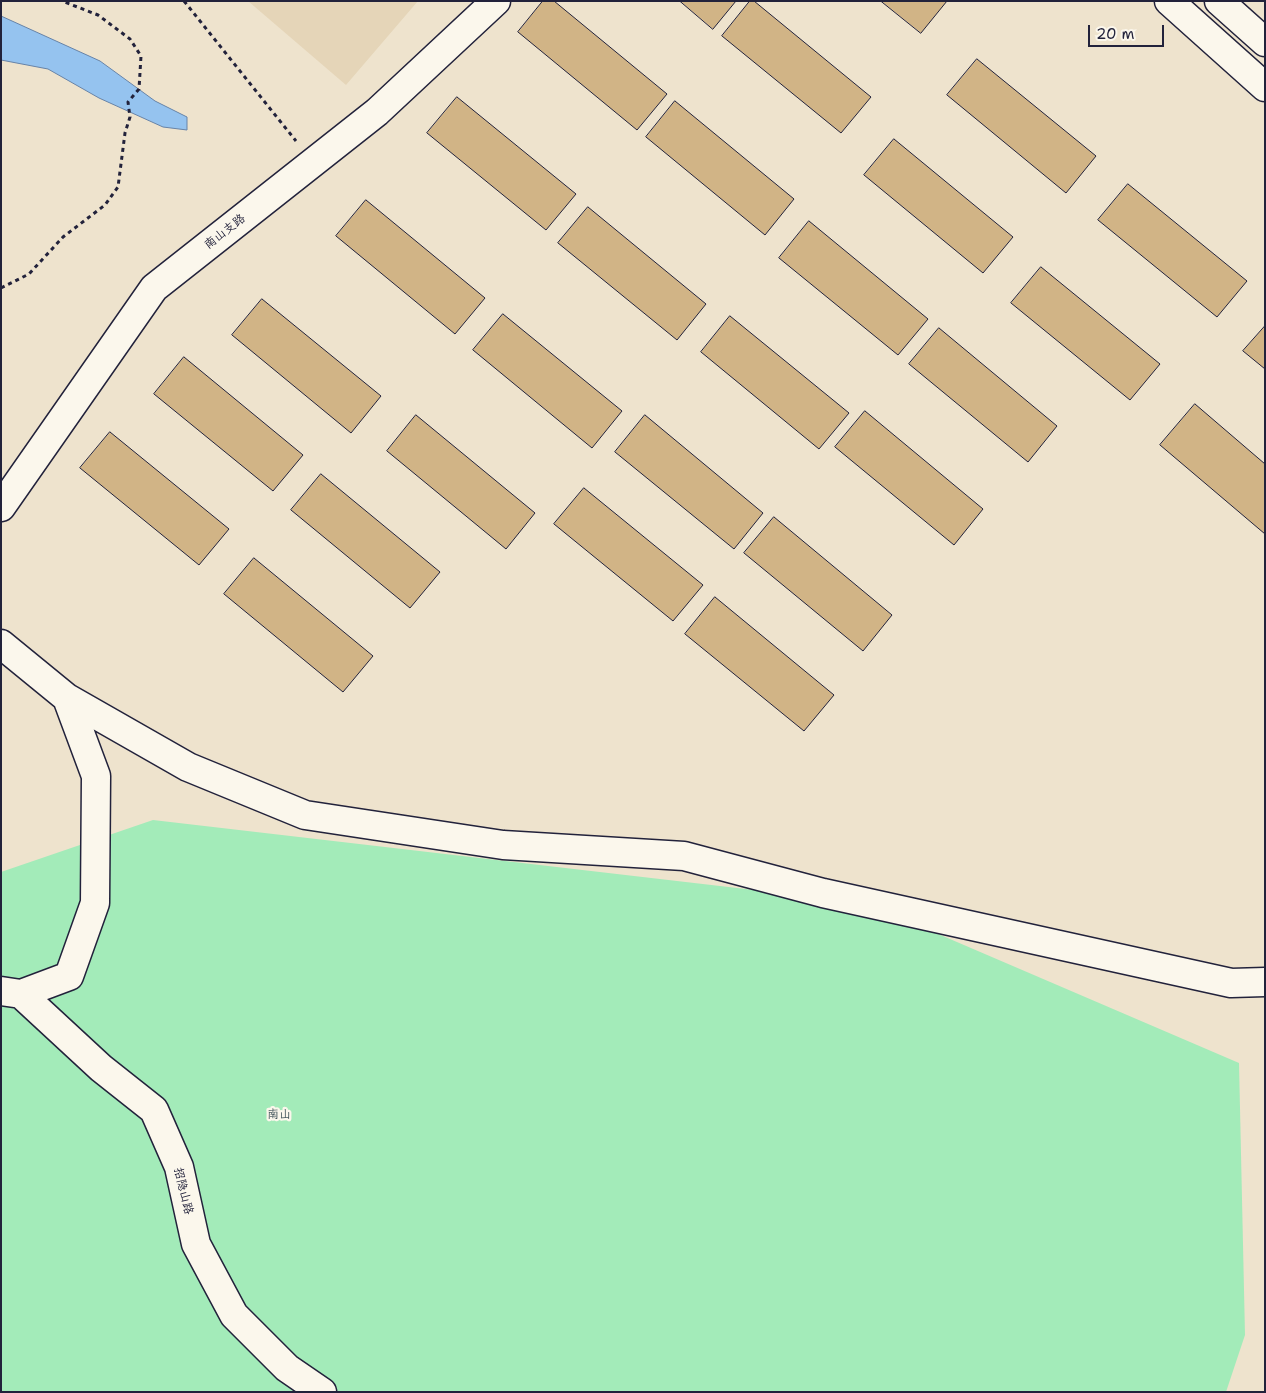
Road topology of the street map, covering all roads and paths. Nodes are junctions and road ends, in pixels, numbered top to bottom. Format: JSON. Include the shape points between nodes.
{"nodes":[{"id":1,"x":62,"y":1,"type":"edge"},
{"id":2,"x":184,"y":1,"type":"edge"},
{"id":3,"x":496,"y":1,"type":"edge"},
{"id":4,"x":1169,"y":1,"type":"edge"},
{"id":5,"x":1219,"y":1,"type":"edge"},
{"id":6,"x":1265,"y":42,"type":"edge"},
{"id":7,"x":1265,"y":87,"type":"edge"},
{"id":8,"x":314,"y":162,"type":"junction"},
{"id":9,"x":1,"y":288,"type":"edge"},
{"id":10,"x":1,"y":507,"type":"edge"},
{"id":11,"x":1,"y":644,"type":"edge"},
{"id":12,"x":67,"y":698,"type":"junction"},
{"id":13,"x":1265,"y":982,"type":"edge"},
{"id":14,"x":11,"y":992,"type":"edge"},
{"id":15,"x":322,"y":1392,"type":"edge"}],
"edges":[{"from":1,"to":9,"type":"path","via":[[98,15],[130,39],[141,56],[139,89],[128,102],[130,117],[124,133],[118,187],[105,205],[63,237],[29,274]]},
{"from":2,"to":8,"type":"path"},
{"from":3,"to":8,"type":"street","name":"南山支路","via":[[378,112]]},
{"from":4,"to":7,"type":"street"},
{"from":5,"to":6,"type":"street"},
{"from":8,"to":10,"type":"street","name":"南山支路","via":[[154,288]]},
{"from":11,"to":12,"type":"street"},
{"from":12,"to":13,"type":"street","via":[[188,767],[305,815],[503,845],[684,856],[823,893],[1231,982]]},
{"from":12,"to":14,"type":"street","via":[[96,776],[95,903],[68,976]]},
{"from":14,"to":15,"type":"street","name":"招隐山路","via":[[154,1110],[179,1167],[196,1244],[234,1315],[287,1368]]}]}
